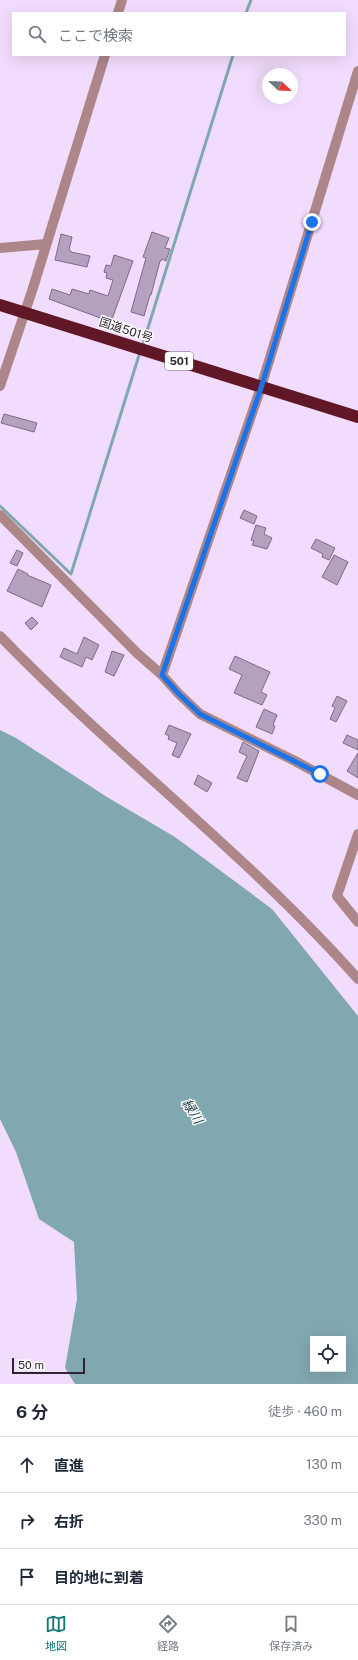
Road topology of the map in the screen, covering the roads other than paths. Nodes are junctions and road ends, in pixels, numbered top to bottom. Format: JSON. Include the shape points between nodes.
{"nodes":[{"id":1,"x":122,"y":0,"type":"edge"},
{"id":2,"x":118,"y":12,"type":"edge"},
{"id":3,"x":105,"y":56,"type":"edge"},
{"id":4,"x":358,"y":70,"type":"edge"},
{"id":5,"x":46,"y":244,"type":"junction"},
{"id":6,"x":0,"y":248,"type":"edge"},
{"id":7,"x":0,"y":305,"type":"edge"},
{"id":8,"x":24,"y":312,"type":"junction"},
{"id":9,"x":0,"y":386,"type":"edge"},
{"id":10,"x":261,"y":388,"type":"junction"},
{"id":11,"x":358,"y":417,"type":"edge"},
{"id":12,"x":0,"y":515,"type":"edge"},
{"id":13,"x":0,"y":636,"type":"edge"},
{"id":14,"x":162,"y":675,"type":"junction"},
{"id":15,"x":358,"y":795,"type":"edge"},
{"id":16,"x":358,"y":834,"type":"edge"},
{"id":17,"x":358,"y":922,"type":"edge"},
{"id":18,"x":358,"y":978,"type":"edge"}],
"edges":[{"from":1,"to":2,"type":"street"},
{"from":3,"to":5,"type":"street"},
{"from":4,"to":10,"type":"street"},
{"from":5,"to":6,"type":"street"},
{"from":5,"to":8,"type":"street"},
{"from":7,"to":8,"type":"highway","name":"国道501号","number":"501"},
{"from":8,"to":9,"type":"street"},
{"from":8,"to":10,"type":"highway","name":"国道501号","number":"501"},
{"from":10,"to":11,"type":"highway","name":"国道501号","number":"501"},
{"from":10,"to":14,"type":"street"},
{"from":12,"to":14,"type":"street"},
{"from":13,"to":18,"type":"street","via":[[128,758],[222,842],[315,932]]},
{"from":14,"to":15,"type":"street","via":[[200,714]]},
{"from":16,"to":17,"type":"street","via":[[336,896]]}]}
